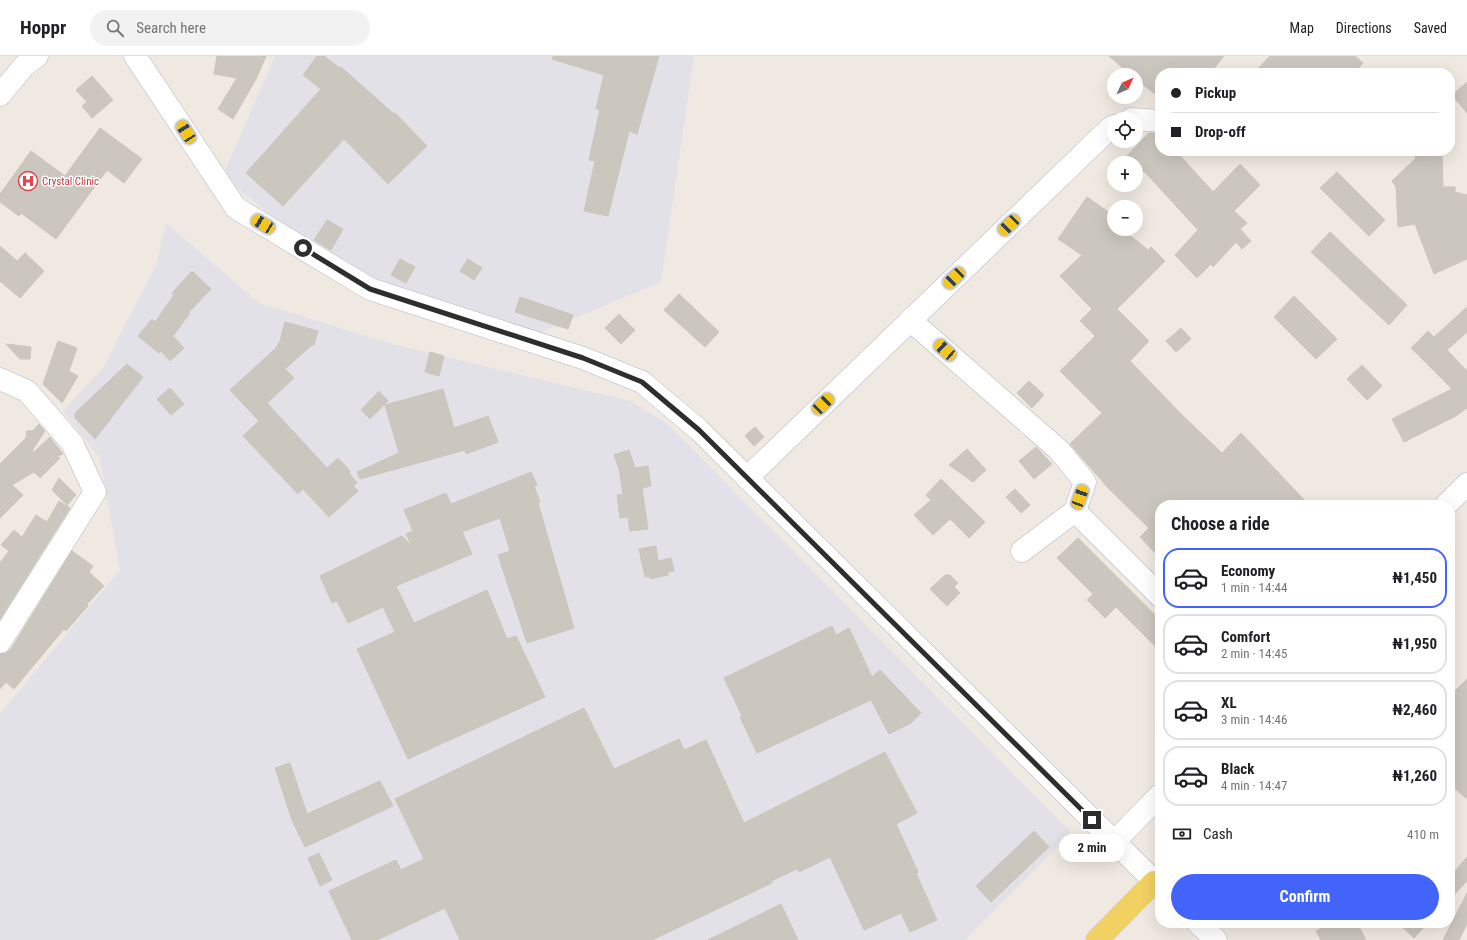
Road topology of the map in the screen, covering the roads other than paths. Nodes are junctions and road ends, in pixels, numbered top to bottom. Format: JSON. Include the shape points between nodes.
{"nodes":[{"id":1,"x":37,"y":56,"type":"edge"},
{"id":2,"x":135,"y":56,"type":"edge"},
{"id":3,"x":0,"y":95,"type":"edge"},
{"id":4,"x":1143,"y":120,"type":"edge"},
{"id":5,"x":1155,"y":121,"type":"edge"},
{"id":6,"x":1107,"y":131,"type":"edge"},
{"id":7,"x":910,"y":320,"type":"junction"},
{"id":8,"x":0,"y":378,"type":"edge"},
{"id":9,"x":747,"y":478,"type":"junction"},
{"id":10,"x":1467,"y":484,"type":"edge"},
{"id":11,"x":1451,"y":500,"type":"edge"},
{"id":12,"x":1075,"y":511,"type":"junction"},
{"id":13,"x":1022,"y":551,"type":"dead end"},
{"id":14,"x":1155,"y":591,"type":"edge"},
{"id":15,"x":0,"y":642,"type":"edge"},
{"id":16,"x":1155,"y":800,"type":"edge"},
{"id":17,"x":1114,"y":842,"type":"junction"},
{"id":18,"x":1155,"y":882,"type":"edge"},
{"id":19,"x":1155,"y":886,"type":"edge"},
{"id":20,"x":1203,"y":928,"type":"edge"},
{"id":21,"x":1097,"y":940,"type":"edge"},
{"id":22,"x":1216,"y":940,"type":"edge"}],
"edges":[{"from":1,"to":3,"type":"street","via":[[24,66]]},
{"from":2,"to":9,"type":"street","via":[[236,208],[370,289],[583,358],[642,382],[699,430]]},
{"from":4,"to":5,"type":"street"},
{"from":6,"to":7,"type":"street"},
{"from":7,"to":9,"type":"street"},
{"from":7,"to":12,"type":"street","via":[[1059,450],[1085,482]]},
{"from":8,"to":15,"type":"street","via":[[27,391],[72,443],[95,492]]},
{"from":9,"to":17,"type":"street"},
{"from":10,"to":11,"type":"street"},
{"from":12,"to":13,"type":"street"},
{"from":12,"to":14,"type":"street"},
{"from":16,"to":17,"type":"street"},
{"from":17,"to":18,"type":"street"},
{"from":19,"to":21,"type":"main road"},
{"from":20,"to":22,"type":"street"}]}
